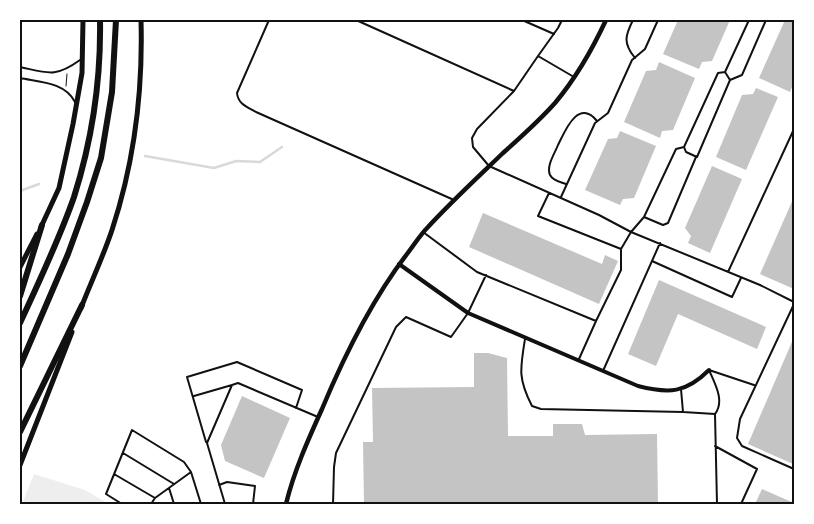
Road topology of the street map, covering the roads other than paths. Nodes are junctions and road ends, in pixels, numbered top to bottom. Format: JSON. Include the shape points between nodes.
{"nodes":[{"id":1,"x":83,"y":20,"type":"edge"},
{"id":2,"x":100,"y":20,"type":"edge"},
{"id":3,"x":116,"y":20,"type":"edge"},
{"id":4,"x":141,"y":20,"type":"edge"},
{"id":5,"x":270,"y":20,"type":"edge"},
{"id":6,"x":356,"y":20,"type":"edge"},
{"id":7,"x":522,"y":20,"type":"edge"},
{"id":8,"x":562,"y":20,"type":"edge"},
{"id":9,"x":606,"y":20,"type":"edge"},
{"id":10,"x":633,"y":20,"type":"edge"},
{"id":11,"x":658,"y":20,"type":"edge"},
{"id":12,"x":749,"y":20,"type":"edge"},
{"id":13,"x":766,"y":20,"type":"edge"},
{"id":14,"x":554,"y":34,"type":"junction"},
{"id":15,"x":538,"y":56,"type":"junction"},
{"id":16,"x":82,"y":58,"type":"junction"},
{"id":17,"x":635,"y":58,"type":"junction"},
{"id":18,"x":20,"y":67,"type":"edge"},
{"id":19,"x":725,"y":72,"type":"junction"},
{"id":20,"x":20,"y":78,"type":"edge"},
{"id":21,"x":575,"y":78,"type":"junction"},
{"id":22,"x":730,"y":80,"type":"junction"},
{"id":23,"x":514,"y":92,"type":"junction"},
{"id":24,"x":76,"y":105,"type":"junction"},
{"id":25,"x":597,"y":121,"type":"junction"},
{"id":26,"x":794,"y":129,"type":"edge"},
{"id":27,"x":684,"y":146,"type":"junction"},
{"id":28,"x":697,"y":157,"type":"junction"},
{"id":29,"x":489,"y":166,"type":"junction"},
{"id":30,"x":566,"y":184,"type":"junction"},
{"id":31,"x":549,"y":193,"type":"junction"},
{"id":32,"x":560,"y":198,"type":"junction"},
{"id":33,"x":454,"y":200,"type":"junction"},
{"id":34,"x":644,"y":217,"type":"junction"},
{"id":35,"x":42,"y":225,"type":"junction"},
{"id":36,"x":423,"y":232,"type":"junction"},
{"id":37,"x":631,"y":232,"type":"junction"},
{"id":38,"x":660,"y":243,"type":"junction"},
{"id":39,"x":621,"y":249,"type":"junction"},
{"id":40,"x":652,"y":261,"type":"junction"},
{"id":41,"x":399,"y":264,"type":"junction"},
{"id":42,"x":20,"y":267,"type":"edge"},
{"id":43,"x":728,"y":272,"type":"junction"},
{"id":44,"x":486,"y":275,"type":"junction"},
{"id":45,"x":741,"y":278,"type":"junction"},
{"id":46,"x":20,"y":296,"type":"edge"},
{"id":47,"x":794,"y":303,"type":"edge"},
{"id":48,"x":82,"y":305,"type":"junction"},
{"id":49,"x":468,"y":313,"type":"junction"},
{"id":50,"x":596,"y":321,"type":"junction"},
{"id":51,"x":20,"y":323,"type":"edge"},
{"id":52,"x":526,"y":338,"type":"junction"},
{"id":53,"x":578,"y":361,"type":"junction"},
{"id":54,"x":20,"y":366,"type":"edge"},
{"id":55,"x":709,"y":370,"type":"junction"},
{"id":56,"x":602,"y":371,"type":"junction"},
{"id":57,"x":232,"y":385,"type":"junction"},
{"id":58,"x":755,"y":385,"type":"junction"},
{"id":59,"x":681,"y":389,"type":"junction"},
{"id":60,"x":193,"y":397,"type":"junction"},
{"id":61,"x":296,"y":408,"type":"junction"},
{"id":62,"x":683,"y":412,"type":"junction"},
{"id":63,"x":714,"y":414,"type":"junction"},
{"id":64,"x":318,"y":417,"type":"junction"},
{"id":65,"x":20,"y":432,"type":"edge"},
{"id":66,"x":207,"y":443,"type":"junction"},
{"id":67,"x":715,"y":446,"type":"junction"},
{"id":68,"x":122,"y":452,"type":"junction"},
{"id":69,"x":20,"y":465,"type":"edge"},
{"id":70,"x":794,"y":469,"type":"edge"},
{"id":71,"x":191,"y":472,"type":"junction"},
{"id":72,"x":114,"y":474,"type":"junction"},
{"id":73,"x":174,"y":484,"type":"junction"},
{"id":74,"x":219,"y":485,"type":"junction"},
{"id":75,"x":169,"y":488,"type":"junction"},
{"id":76,"x":155,"y":498,"type":"junction"},
{"id":77,"x":122,"y":504,"type":"edge"},
{"id":78,"x":151,"y":504,"type":"edge"},
{"id":79,"x":174,"y":504,"type":"edge"},
{"id":80,"x":201,"y":504,"type":"edge"},
{"id":81,"x":224,"y":504,"type":"edge"},
{"id":82,"x":253,"y":504,"type":"edge"},
{"id":83,"x":286,"y":504,"type":"edge"},
{"id":84,"x":333,"y":504,"type":"edge"},
{"id":85,"x":717,"y":504,"type":"edge"},
{"id":86,"x":741,"y":504,"type":"edge"}],
"edges":[{"from":1,"to":16,"type":"main road"},
{"from":2,"to":51,"type":"highway","via":[[97,87],[87,147],[74,196]]},
{"from":3,"to":54,"type":"highway","via":[[112,92],[101,158],[68,254]]},
{"from":4,"to":48,"type":"main road","via":[[139,94],[130,162],[112,229]]},
{"from":5,"to":33,"type":"lane","via":[[237,93],[243,105]]},
{"from":6,"to":23,"type":"lane"},
{"from":7,"to":14,"type":"lane"},
{"from":8,"to":14,"type":"lane"},
{"from":9,"to":21,"type":"street"},
{"from":10,"to":17,"type":"lane","via":[[626,39]]},
{"from":11,"to":17,"type":"lane","via":[[645,49]]},
{"from":12,"to":19,"type":"lane"},
{"from":13,"to":22,"type":"lane","via":[[742,74]]},
{"from":14,"to":15,"type":"lane"},
{"from":15,"to":21,"type":"lane"},
{"from":15,"to":23,"type":"lane"},
{"from":16,"to":18,"type":"lane","via":[[57,73]]},
{"from":16,"to":24,"type":"main road"},
{"from":17,"to":25,"type":"lane","via":[[608,113]]},
{"from":19,"to":22,"type":"lane"},
{"from":19,"to":27,"type":"lane","via":[[718,73]]},
{"from":20,"to":24,"type":"lane","via":[[61,87]]},
{"from":21,"to":29,"type":"street","via":[[555,103]]},
{"from":22,"to":28,"type":"lane"},
{"from":23,"to":29,"type":"lane","via":[[477,128],[472,138],[473,146]]},
{"from":24,"to":35,"type":"main road","via":[[58,188]]},
{"from":25,"to":30,"type":"lane"},
{"from":25,"to":30,"type":"lane","via":[[585,113],[568,124],[550,166],[554,180]]},
{"from":26,"to":43,"type":"lane"},
{"from":27,"to":28,"type":"lane","via":[[686,152]]},
{"from":27,"to":34,"type":"lane","via":[[676,149]]},
{"from":28,"to":34,"type":"lane","via":[[668,223],[663,225]]},
{"from":29,"to":31,"type":"lane"},
{"from":29,"to":33,"type":"street"},
{"from":30,"to":32,"type":"lane"},
{"from":31,"to":32,"type":"lane"},
{"from":31,"to":39,"type":"lane","via":[[538,216]]},
{"from":32,"to":37,"type":"lane"},
{"from":33,"to":36,"type":"street"},
{"from":34,"to":37,"type":"lane"},
{"from":35,"to":42,"type":"main road"},
{"from":35,"to":46,"type":"highway"},
{"from":36,"to":41,"type":"street"},
{"from":36,"to":44,"type":"lane","via":[[477,272]]},
{"from":37,"to":38,"type":"lane"},
{"from":37,"to":39,"type":"lane"},
{"from":38,"to":40,"type":"lane"},
{"from":38,"to":43,"type":"lane"},
{"from":39,"to":50,"type":"lane","via":[[620,270]]},
{"from":40,"to":45,"type":"lane","via":[[732,297]]},
{"from":40,"to":56,"type":"lane"},
{"from":41,"to":49,"type":"street"},
{"from":41,"to":64,"type":"street","via":[[371,306]]},
{"from":43,"to":45,"type":"lane"},
{"from":44,"to":49,"type":"lane"},
{"from":44,"to":50,"type":"lane"},
{"from":45,"to":47,"type":"lane"},
{"from":47,"to":58,"type":"lane"},
{"from":48,"to":65,"type":"highway"},
{"from":48,"to":69,"type":"main road"},
{"from":49,"to":52,"type":"street"},
{"from":49,"to":84,"type":"lane","via":[[451,337],[406,317],[396,327],[336,453]]},
{"from":50,"to":53,"type":"lane"},
{"from":52,"to":53,"type":"street"},
{"from":52,"to":62,"type":"lane","via":[[520,367],[523,389],[532,406],[541,409]]},
{"from":53,"to":56,"type":"street"},
{"from":55,"to":58,"type":"lane"},
{"from":55,"to":59,"type":"street","via":[[696,383]]},
{"from":55,"to":63,"type":"lane","via":[[719,401],[719,409]]},
{"from":56,"to":59,"type":"street","via":[[650,389]]},
{"from":57,"to":60,"type":"lane"},
{"from":57,"to":61,"type":"lane","via":[[238,383]]},
{"from":57,"to":66,"type":"lane"},
{"from":58,"to":70,"type":"lane","via":[[740,418],[737,438],[742,446]]},
{"from":59,"to":62,"type":"lane"},
{"from":60,"to":61,"type":"lane","via":[[187,377],[236,362],[302,390]]},
{"from":60,"to":66,"type":"lane"},
{"from":61,"to":64,"type":"lane"},
{"from":62,"to":63,"type":"lane"},
{"from":63,"to":67,"type":"lane"},
{"from":64,"to":83,"type":"street"},
{"from":66,"to":74,"type":"lane"},
{"from":67,"to":85,"type":"lane"},
{"from":67,"to":86,"type":"lane","via":[[757,469]]},
{"from":68,"to":71,"type":"lane","via":[[132,430],[184,462]]},
{"from":68,"to":72,"type":"lane"},
{"from":68,"to":73,"type":"lane"},
{"from":71,"to":73,"type":"lane"},
{"from":71,"to":80,"type":"lane"},
{"from":72,"to":76,"type":"lane"},
{"from":72,"to":77,"type":"lane","via":[[106,494]]},
{"from":73,"to":75,"type":"lane"},
{"from":74,"to":81,"type":"lane"},
{"from":74,"to":82,"type":"lane","via":[[227,482],[255,486]]},
{"from":75,"to":76,"type":"lane"},
{"from":75,"to":79,"type":"lane"},
{"from":76,"to":78,"type":"lane"}]}
